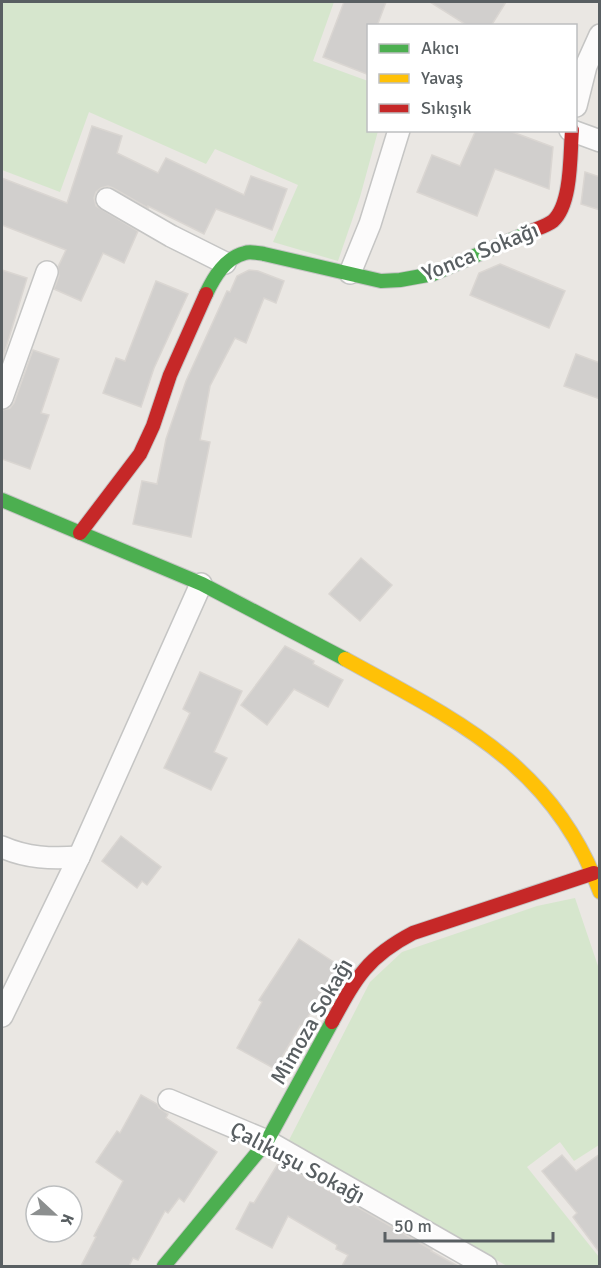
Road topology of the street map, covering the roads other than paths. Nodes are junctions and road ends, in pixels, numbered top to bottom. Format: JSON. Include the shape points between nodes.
{"nodes":[{"id":1,"x":600,"y":35,"type":"edge"},
{"id":2,"x":577,"y":102,"type":"edge"},
{"id":3,"x":398,"y":132,"type":"edge"},
{"id":4,"x":571,"y":132,"type":"edge"},
{"id":5,"x":574,"y":132,"type":"edge"},
{"id":6,"x":600,"y":141,"type":"edge"},
{"id":7,"x":107,"y":199,"type":"dead end"},
{"id":8,"x":225,"y":263,"type":"junction"},
{"id":9,"x":47,"y":272,"type":"dead end"},
{"id":10,"x":350,"y":273,"type":"junction"},
{"id":11,"x":2,"y":398,"type":"edge"},
{"id":12,"x":2,"y":500,"type":"edge"},
{"id":13,"x":80,"y":533,"type":"junction"},
{"id":14,"x":201,"y":584,"type":"junction"},
{"id":15,"x":2,"y":847,"type":"edge"},
{"id":16,"x":79,"y":857,"type":"junction"},
{"id":17,"x":594,"y":873,"type":"junction"},
{"id":18,"x":600,"y":892,"type":"edge"},
{"id":19,"x":2,"y":1016,"type":"edge"},
{"id":20,"x":169,"y":1100,"type":"dead end"},
{"id":21,"x":267,"y":1140,"type":"junction"},
{"id":22,"x":164,"y":1266,"type":"edge"},
{"id":23,"x":486,"y":1266,"type":"edge"}],
"edges":[{"from":1,"to":2,"type":"street","via":[[586,66]]},
{"from":3,"to":10,"type":"street","via":[[370,224]]},
{"from":4,"to":10,"type":"street","name":"Yonca Sokağı","via":[[566,194],[561,211],[552,222],[433,273],[381,281]]},
{"from":5,"to":6,"type":"street","name":"Yonca Sokağı"},
{"from":7,"to":8,"type":"street"},
{"from":8,"to":10,"type":"street","name":"Yonca Sokağı","via":[[246,252]]},
{"from":8,"to":13,"type":"street","via":[[192,322],[140,454]]},
{"from":9,"to":11,"type":"street"},
{"from":12,"to":13,"type":"street"},
{"from":13,"to":14,"type":"street"},
{"from":14,"to":16,"type":"street"},
{"from":14,"to":17,"type":"street","via":[[337,653],[473,733],[506,757],[539,789],[579,842]]},
{"from":15,"to":16,"type":"street","via":[[34,857]]},
{"from":16,"to":19,"type":"street"},
{"from":17,"to":18,"type":"street"},
{"from":17,"to":21,"type":"street","name":"Mimoza Sokağı","via":[[412,933],[387,946],[366,964],[354,982]]},
{"from":20,"to":21,"type":"street","name":"Çalıkuşu Sokağı"},
{"from":21,"to":22,"type":"street","name":"Mimoza Sokağı"},
{"from":21,"to":23,"type":"street","name":"Çalıkuşu Sokağı"}]}
